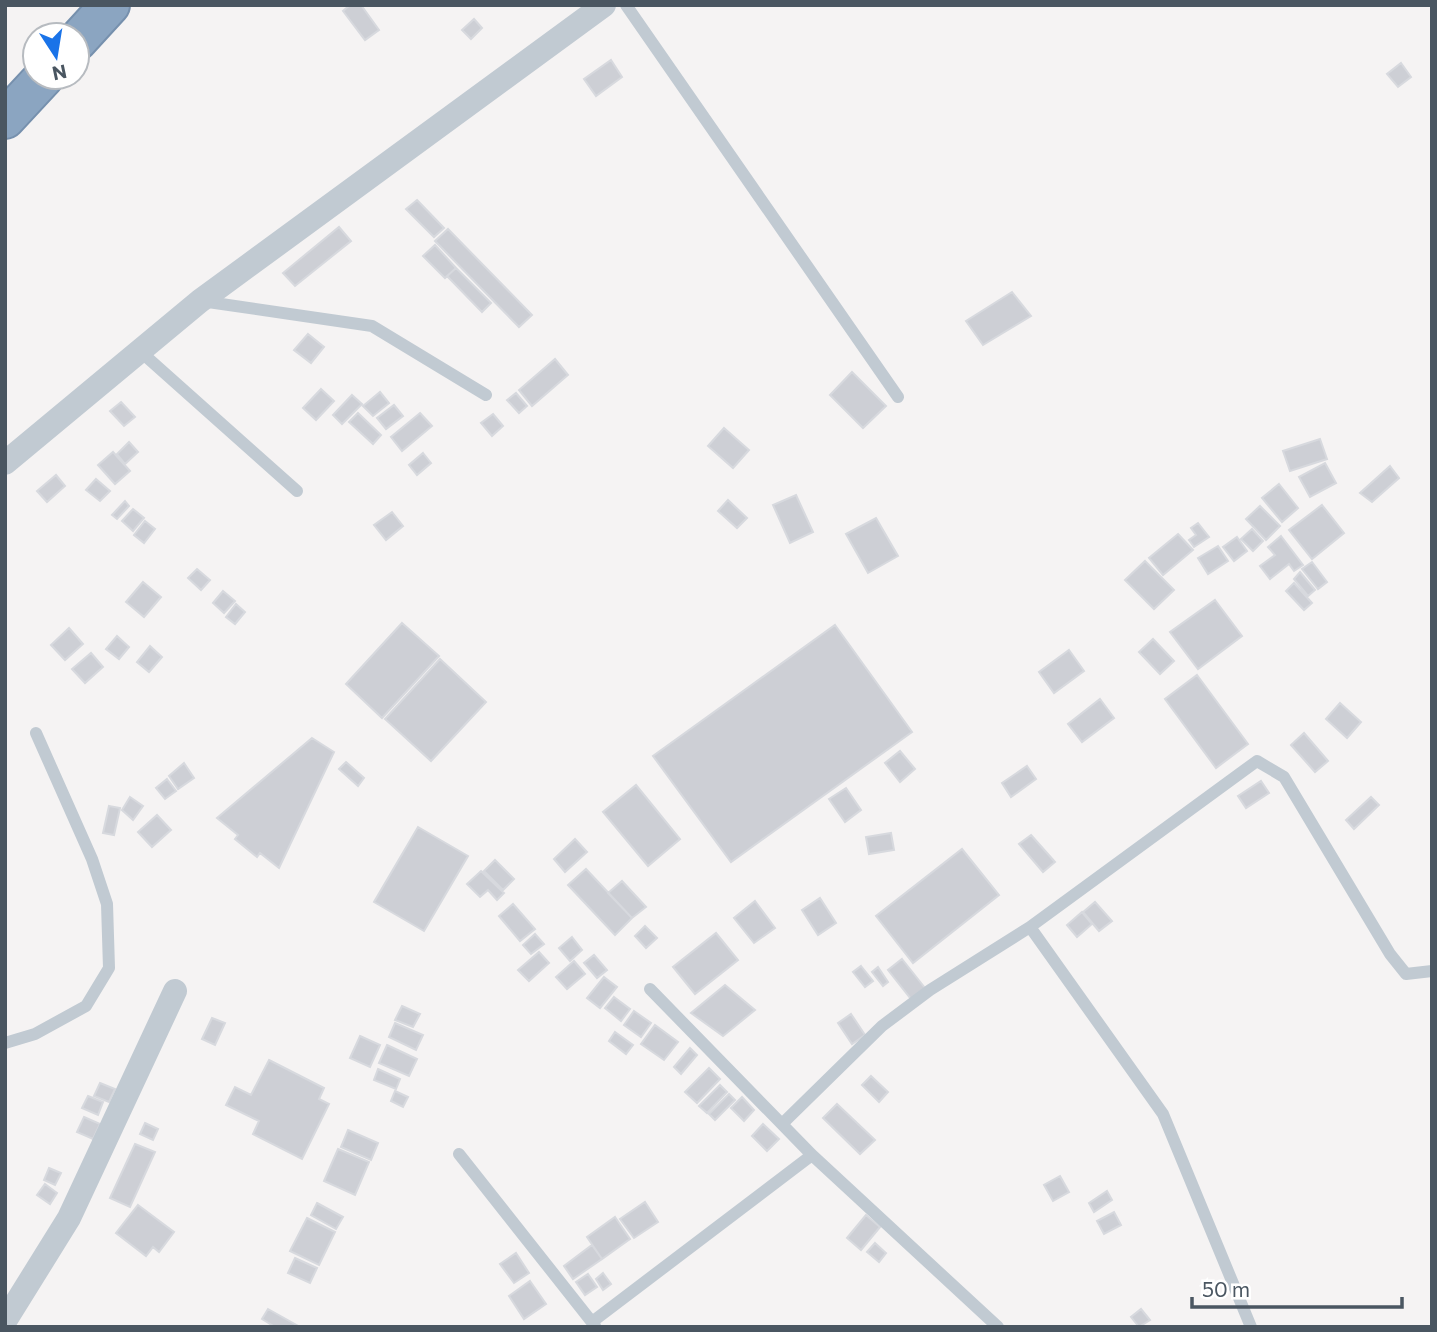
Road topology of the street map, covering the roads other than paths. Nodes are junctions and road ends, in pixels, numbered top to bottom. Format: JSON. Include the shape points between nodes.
{"nodes":[{"id":1,"x":110,"y":5,"type":"edge"},
{"id":2,"x":604,"y":5,"type":"edge"},
{"id":3,"x":626,"y":5,"type":"edge"},
{"id":4,"x":91,"y":26,"type":"edge"},
{"id":5,"x":31,"y":91,"type":"edge"},
{"id":6,"x":5,"y":119,"type":"edge"},
{"id":7,"x":200,"y":301,"type":"junction"},
{"id":8,"x":141,"y":352,"type":"junction"},
{"id":9,"x":486,"y":395,"type":"dead end"},
{"id":10,"x":898,"y":397,"type":"dead end"},
{"id":11,"x":5,"y":463,"type":"edge"},
{"id":12,"x":297,"y":491,"type":"dead end"},
{"id":13,"x":36,"y":733,"type":"dead end"},
{"id":14,"x":1030,"y":927,"type":"junction"},
{"id":15,"x":1432,"y":971,"type":"edge"},
{"id":16,"x":650,"y":989,"type":"dead end"},
{"id":17,"x":175,"y":992,"type":"dead end"},
{"id":18,"x":5,"y":1043,"type":"edge"},
{"id":19,"x":782,"y":1124,"type":"junction"},
{"id":20,"x":459,"y":1154,"type":"dead end"},
{"id":21,"x":812,"y":1155,"type":"junction"},
{"id":22,"x":5,"y":1321,"type":"edge"},
{"id":23,"x":594,"y":1324,"type":"edge"},
{"id":24,"x":998,"y":1327,"type":"edge"},
{"id":25,"x":1251,"y":1327,"type":"edge"}],
"edges":[{"from":1,"to":4,"type":"highway"},
{"from":2,"to":7,"type":"street"},
{"from":3,"to":10,"type":"lane"},
{"from":5,"to":6,"type":"highway"},
{"from":7,"to":8,"type":"street"},
{"from":7,"to":9,"type":"lane","via":[[372,326]]},
{"from":8,"to":11,"type":"street"},
{"from":8,"to":12,"type":"lane"},
{"from":13,"to":18,"type":"lane","via":[[107,904],[109,968],[86,1006],[35,1034]]},
{"from":14,"to":15,"type":"lane","via":[[1257,761],[1284,776],[1406,974]]},
{"from":14,"to":19,"type":"lane","via":[[882,1026]]},
{"from":14,"to":25,"type":"lane","via":[[1163,1114]]},
{"from":16,"to":19,"type":"lane"},
{"from":17,"to":22,"type":"street","via":[[69,1218]]},
{"from":19,"to":21,"type":"lane"},
{"from":20,"to":23,"type":"lane"},
{"from":21,"to":23,"type":"lane"},
{"from":21,"to":24,"type":"lane"}]}
